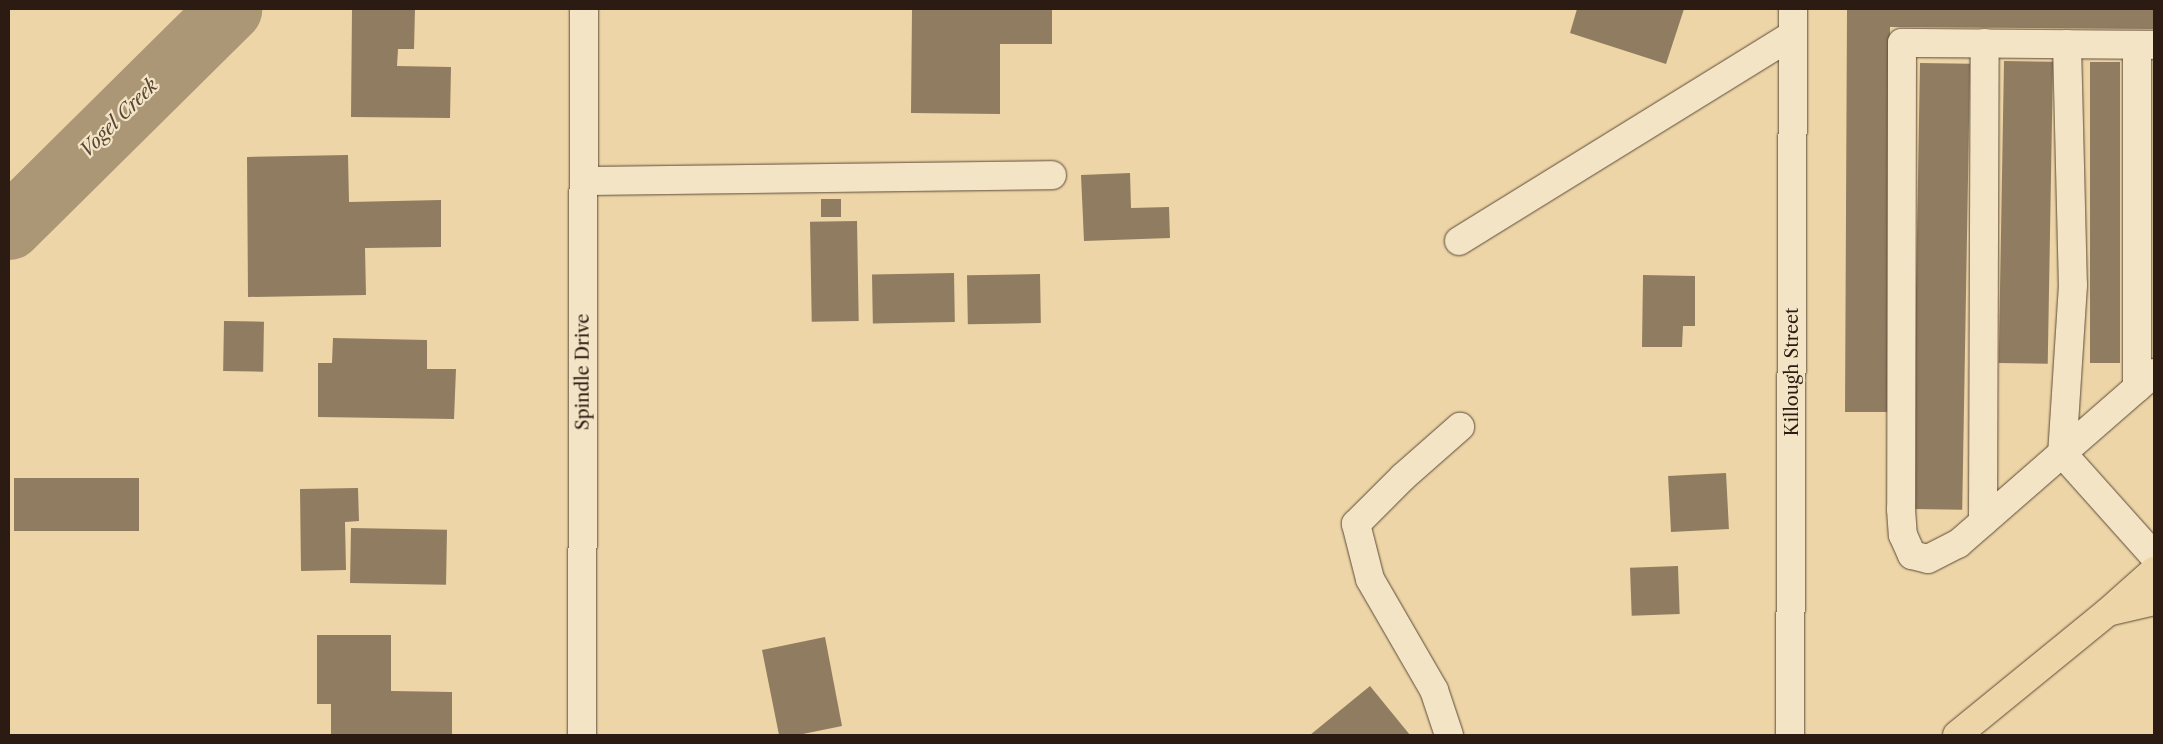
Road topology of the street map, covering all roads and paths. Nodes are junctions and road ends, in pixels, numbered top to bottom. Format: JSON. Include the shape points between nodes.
{"nodes":[{"id":1,"x":584,"y":9,"type":"edge"},
{"id":2,"x":1793,"y":22,"type":"edge"},
{"id":3,"x":1985,"y":44,"type":"junction"},
{"id":4,"x":2067,"y":44,"type":"junction"},
{"id":5,"x":2146,"y":44,"type":"edge"},
{"id":6,"x":1052,"y":175,"type":"dead end"},
{"id":7,"x":584,"y":181,"type":"junction"},
{"id":8,"x":1459,"y":241,"type":"dead end"},
{"id":9,"x":2145,"y":380,"type":"edge"},
{"id":10,"x":1460,"y":426,"type":"dead end"},
{"id":11,"x":2062,"y":453,"type":"junction"},
{"id":12,"x":1983,"y":522,"type":"junction"},
{"id":13,"x":2154,"y":556,"type":"edge"},
{"id":14,"x":2154,"y":571,"type":"edge"},
{"id":15,"x":2154,"y":601,"type":"edge"},
{"id":16,"x":2108,"y":612,"type":"junction"},
{"id":17,"x":582,"y":735,"type":"edge"},
{"id":18,"x":1449,"y":735,"type":"edge"},
{"id":19,"x":1790,"y":735,"type":"edge"},
{"id":20,"x":1957,"y":735,"type":"edge"}],
"edges":[{"from":1,"to":7,"type":"street","name":"Spindle Drive"},
{"from":2,"to":8,"type":"street"},
{"from":2,"to":19,"type":"street","name":"Killough Street"},
{"from":3,"to":4,"type":"street"},
{"from":3,"to":12,"type":"street"},
{"from":3,"to":12,"type":"street","via":[[1902,44],[1903,535],[1912,555],[1928,559],[1958,544]]},
{"from":4,"to":5,"type":"street"},
{"from":4,"to":11,"type":"street","via":[[2073,285]]},
{"from":5,"to":9,"type":"street"},
{"from":6,"to":7,"type":"street"},
{"from":7,"to":17,"type":"street","name":"Spindle Drive"},
{"from":9,"to":11,"type":"street"},
{"from":10,"to":18,"type":"street","via":[[1356,524],[1370,579],[1434,690]]},
{"from":11,"to":12,"type":"street"},
{"from":11,"to":13,"type":"street"},
{"from":14,"to":16,"type":"main road"},
{"from":15,"to":16,"type":"main road"},
{"from":16,"to":20,"type":"main road"}]}
